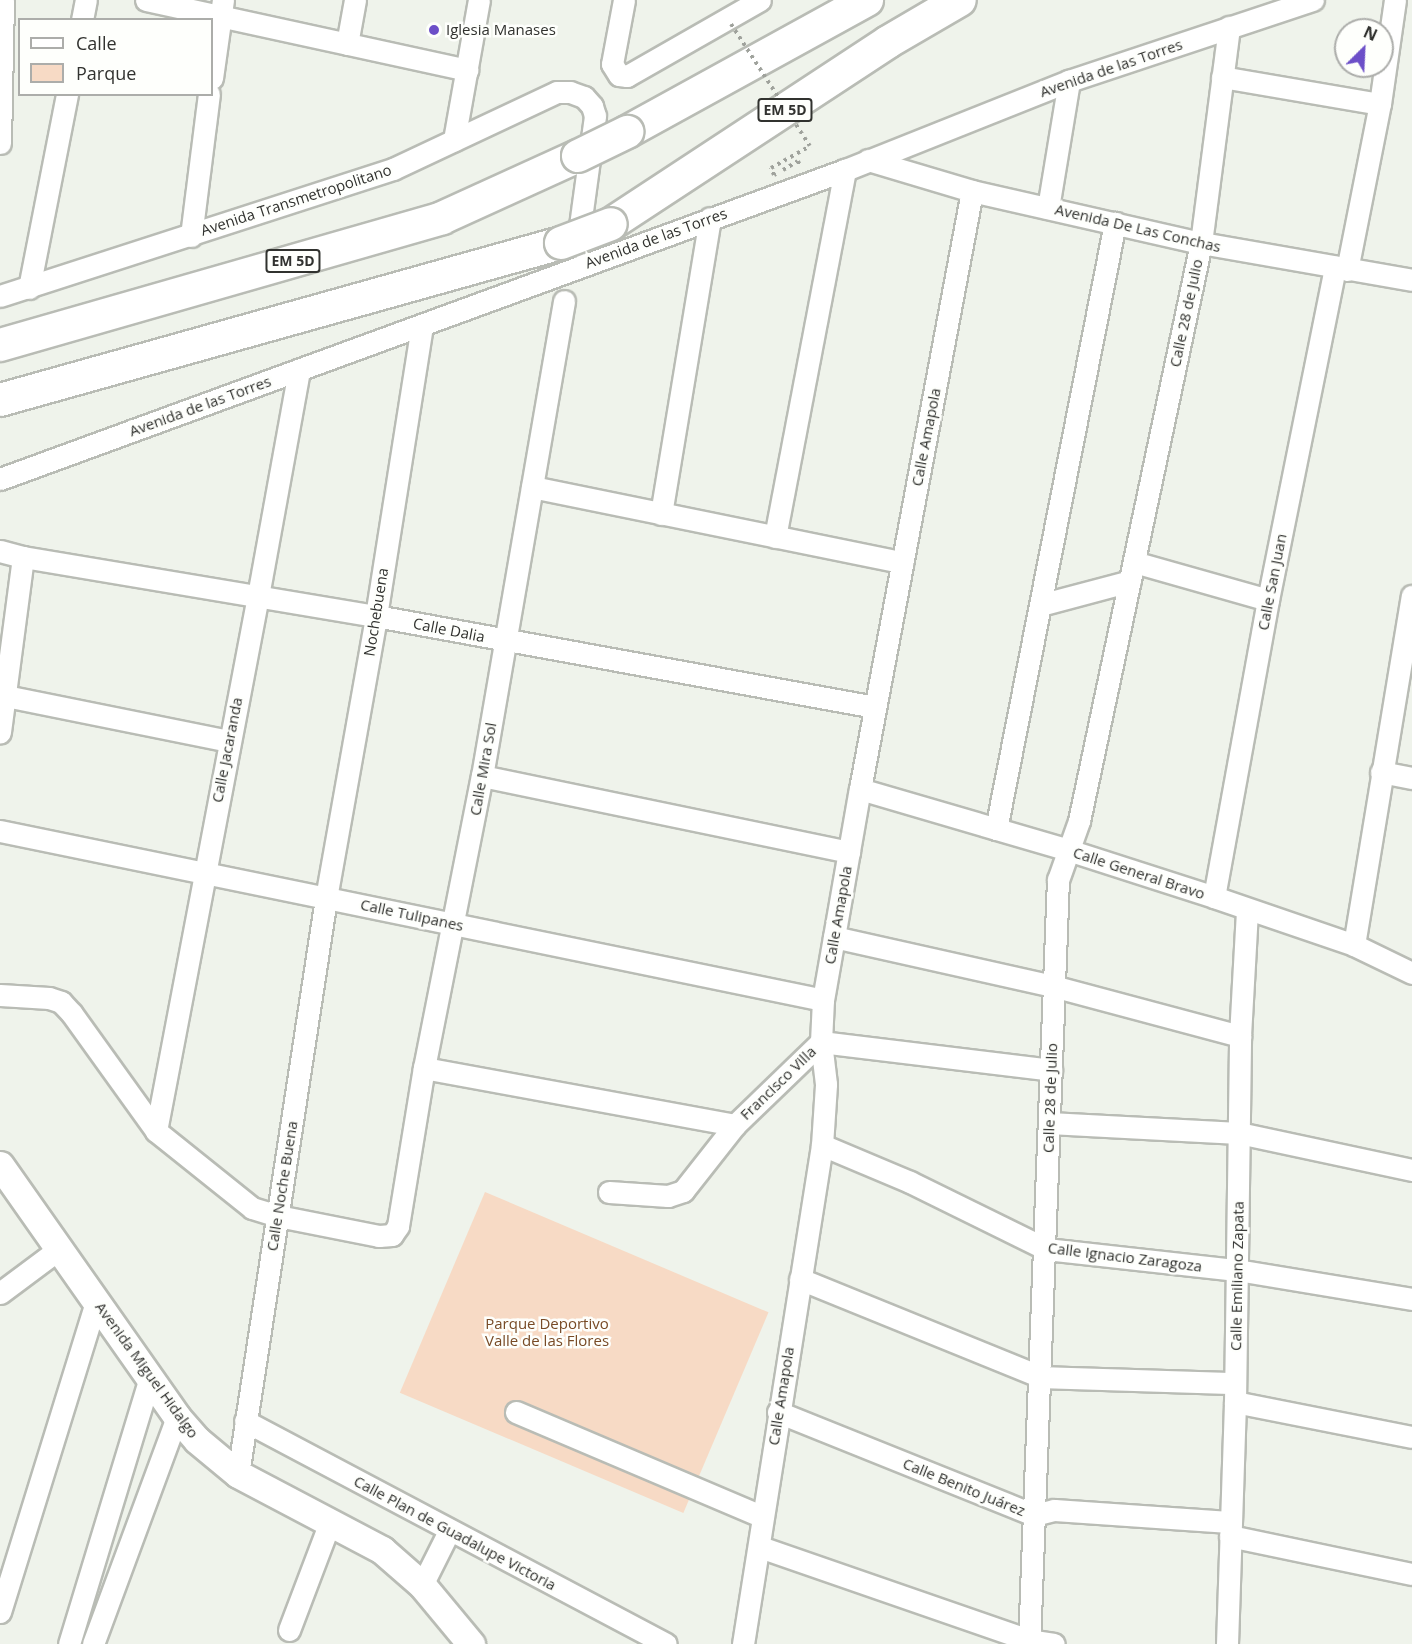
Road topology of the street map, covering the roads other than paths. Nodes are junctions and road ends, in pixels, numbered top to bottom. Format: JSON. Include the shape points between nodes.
{"nodes":[{"id":1,"x":3,"y":0,"type":"edge"},
{"id":2,"x":86,"y":0,"type":"edge"},
{"id":3,"x":146,"y":0,"type":"edge"},
{"id":4,"x":355,"y":0,"type":"edge"},
{"id":5,"x":480,"y":0,"type":"edge"},
{"id":6,"x":624,"y":0,"type":"edge"},
{"id":7,"x":759,"y":0,"type":"edge"},
{"id":8,"x":867,"y":0,"type":"edge"},
{"id":9,"x":960,"y":0,"type":"edge"},
{"id":10,"x":1313,"y":0,"type":"edge"},
{"id":11,"x":1395,"y":0,"type":"edge"},
{"id":12,"x":221,"y":8,"type":"edge"},
{"id":13,"x":82,"y":18,"type":"edge"},
{"id":14,"x":1229,"y":27,"type":"junction"},
{"id":15,"x":347,"y":44,"type":"junction"},
{"id":16,"x":213,"y":70,"type":"edge"},
{"id":17,"x":467,"y":70,"type":"junction"},
{"id":18,"x":1222,"y":77,"type":"junction"},
{"id":19,"x":1070,"y":81,"type":"junction"},
{"id":20,"x":67,"y":96,"type":"edge"},
{"id":21,"x":209,"y":96,"type":"edge"},
{"id":22,"x":1380,"y":104,"type":"junction"},
{"id":23,"x":454,"y":140,"type":"junction"},
{"id":24,"x":0,"y":143,"type":"edge"},
{"id":25,"x":868,"y":160,"type":"junction"},
{"id":26,"x":845,"y":170,"type":"junction"},
{"id":27,"x":972,"y":191,"type":"junction"},
{"id":28,"x":1048,"y":208,"type":"junction"},
{"id":29,"x":710,"y":218,"type":"junction"},
{"id":30,"x":1115,"y":224,"type":"junction"},
{"id":31,"x":191,"y":236,"type":"junction"},
{"id":32,"x":1201,"y":243,"type":"junction"},
{"id":33,"x":568,"y":256,"type":"junction"},
{"id":34,"x":1341,"y":268,"type":"junction"},
{"id":35,"x":1412,"y":280,"type":"edge"},
{"id":36,"x":29,"y":288,"type":"junction"},
{"id":37,"x":0,"y":296,"type":"edge"},
{"id":38,"x":564,"y":301,"type":"dead end"},
{"id":39,"x":422,"y":326,"type":"junction"},
{"id":40,"x":0,"y":345,"type":"edge"},
{"id":41,"x":298,"y":370,"type":"junction"},
{"id":42,"x":0,"y":400,"type":"edge"},
{"id":43,"x":0,"y":479,"type":"edge"},
{"id":44,"x":532,"y":487,"type":"junction"},
{"id":45,"x":661,"y":513,"type":"junction"},
{"id":46,"x":775,"y":537,"type":"junction"},
{"id":47,"x":0,"y":551,"type":"edge"},
{"id":48,"x":23,"y":556,"type":"junction"},
{"id":49,"x":902,"y":562,"type":"junction"},
{"id":50,"x":1132,"y":572,"type":"junction"},
{"id":51,"x":258,"y":596,"type":"junction"},
{"id":52,"x":1412,"y":596,"type":"edge"},
{"id":53,"x":1268,"y":600,"type":"junction"},
{"id":54,"x":1040,"y":605,"type":"junction"},
{"id":55,"x":376,"y":616,"type":"junction"},
{"id":56,"x":506,"y":641,"type":"junction"},
{"id":57,"x":6,"y":696,"type":"junction"},
{"id":58,"x":875,"y":707,"type":"junction"},
{"id":59,"x":0,"y":732,"type":"edge"},
{"id":60,"x":229,"y":741,"type":"junction"},
{"id":61,"x":1381,"y":772,"type":"junction"},
{"id":62,"x":482,"y":776,"type":"junction"},
{"id":63,"x":1412,"y":778,"type":"edge"},
{"id":64,"x":860,"y":789,"type":"junction"},
{"id":65,"x":996,"y":829,"type":"junction"},
{"id":66,"x":0,"y":831,"type":"edge"},
{"id":67,"x":1068,"y":850,"type":"junction"},
{"id":68,"x":849,"y":852,"type":"junction"},
{"id":69,"x":204,"y":872,"type":"junction"},
{"id":70,"x":1214,"y":897,"type":"junction"},
{"id":71,"x":326,"y":898,"type":"junction"},
{"id":72,"x":1246,"y":909,"type":"junction"},
{"id":73,"x":454,"y":924,"type":"junction"},
{"id":74,"x":834,"y":937,"type":"junction"},
{"id":75,"x":1354,"y":945,"type":"junction"},
{"id":76,"x":1412,"y":973,"type":"edge"},
{"id":77,"x":1053,"y":986,"type":"junction"},
{"id":78,"x":0,"y":995,"type":"edge"},
{"id":79,"x":824,"y":1000,"type":"junction"},
{"id":80,"x":1240,"y":1036,"type":"junction"},
{"id":81,"x":821,"y":1042,"type":"junction"},
{"id":82,"x":424,"y":1068,"type":"junction"},
{"id":83,"x":1051,"y":1070,"type":"junction"},
{"id":84,"x":1049,"y":1123,"type":"junction"},
{"id":85,"x":735,"y":1125,"type":"junction"},
{"id":86,"x":156,"y":1131,"type":"junction"},
{"id":87,"x":1239,"y":1133,"type":"junction"},
{"id":88,"x":822,"y":1145,"type":"junction"},
{"id":89,"x":0,"y":1165,"type":"edge"},
{"id":90,"x":1412,"y":1170,"type":"edge"},
{"id":91,"x":609,"y":1191,"type":"dead end"},
{"id":92,"x":278,"y":1216,"type":"junction"},
{"id":93,"x":1046,"y":1249,"type":"junction"},
{"id":94,"x":59,"y":1250,"type":"junction"},
{"id":95,"x":1237,"y":1270,"type":"junction"},
{"id":96,"x":800,"y":1279,"type":"junction"},
{"id":97,"x":0,"y":1293,"type":"edge"},
{"id":98,"x":1412,"y":1299,"type":"edge"},
{"id":99,"x":96,"y":1302,"type":"junction"},
{"id":100,"x":1041,"y":1377,"type":"junction"},
{"id":101,"x":150,"y":1378,"type":"junction"},
{"id":102,"x":1235,"y":1393,"type":"junction"},
{"id":103,"x":516,"y":1412,"type":"dead end"},
{"id":104,"x":778,"y":1412,"type":"junction"},
{"id":105,"x":177,"y":1417,"type":"junction"},
{"id":106,"x":245,"y":1421,"type":"junction"},
{"id":107,"x":1412,"y":1437,"type":"edge"},
{"id":108,"x":238,"y":1474,"type":"junction"},
{"id":109,"x":1034,"y":1515,"type":"junction"},
{"id":110,"x":763,"y":1517,"type":"junction"},
{"id":111,"x":330,"y":1522,"type":"junction"},
{"id":112,"x":1230,"y":1529,"type":"junction"},
{"id":113,"x":449,"y":1531,"type":"junction"},
{"id":114,"x":760,"y":1547,"type":"junction"},
{"id":115,"x":1412,"y":1574,"type":"edge"},
{"id":116,"x":422,"y":1585,"type":"junction"},
{"id":117,"x":0,"y":1612,"type":"edge"},
{"id":118,"x":289,"y":1630,"type":"dead end"},
{"id":119,"x":1029,"y":1642,"type":"edge"},
{"id":120,"x":69,"y":1644,"type":"edge"},
{"id":121,"x":93,"y":1644,"type":"edge"},
{"id":122,"x":471,"y":1644,"type":"edge"},
{"id":123,"x":666,"y":1644,"type":"edge"},
{"id":124,"x":743,"y":1644,"type":"edge"},
{"id":125,"x":1054,"y":1644,"type":"edge"},
{"id":126,"x":1227,"y":1644,"type":"edge"}],
"edges":[{"from":1,"to":24,"type":"street"},
{"from":2,"to":13,"type":"street"},
{"from":3,"to":12,"type":"street"},
{"from":4,"to":15,"type":"street"},
{"from":5,"to":17,"type":"street"},
{"from":6,"to":7,"type":"street","via":[[612,64],[620,75],[634,74]]},
{"from":8,"to":40,"type":"highway","number":"EM 5D","bridge":true,"via":[[627,132],[442,219]]},
{"from":9,"to":33,"type":"highway","number":"EM 5D","bridge":true,"via":[[888,42]]},
{"from":10,"to":14,"type":"street","name":"Avenida de las Torres"},
{"from":11,"to":22,"type":"street","name":"Calle San Juan"},
{"from":12,"to":15,"type":"street"},
{"from":12,"to":16,"type":"street"},
{"from":14,"to":18,"type":"street","name":"Calle 28 de Julio"},
{"from":14,"to":19,"type":"street","name":"Avenida de las Torres"},
{"from":15,"to":17,"type":"street"},
{"from":17,"to":23,"type":"street"},
{"from":18,"to":22,"type":"street"},
{"from":18,"to":32,"type":"street","name":"Calle 28 de Julio"},
{"from":19,"to":25,"type":"street","name":"Avenida de las Torres"},
{"from":19,"to":28,"type":"street"},
{"from":20,"to":36,"type":"street"},
{"from":21,"to":31,"type":"street"},
{"from":22,"to":34,"type":"street","name":"Calle San Juan"},
{"from":23,"to":31,"type":"street","name":"Avenida Transmetropolitano","via":[[393,169]]},
{"from":23,"to":33,"type":"street","name":"Avenida Transmetropolitano","via":[[557,93],[570,92],[592,105],[595,116]]},
{"from":25,"to":26,"type":"street","name":"Avenida de las Torres"},
{"from":25,"to":27,"type":"street","name":"Avenida De Las Conchas"},
{"from":26,"to":29,"type":"street","name":"Avenida de las Torres"},
{"from":26,"to":46,"type":"street"},
{"from":27,"to":28,"type":"street","name":"Avenida De Las Conchas"},
{"from":27,"to":49,"type":"street","name":"Calle Amapola"},
{"from":28,"to":30,"type":"street","name":"Avenida De Las Conchas"},
{"from":29,"to":33,"type":"street","name":"Avenida de las Torres"},
{"from":29,"to":45,"type":"street"},
{"from":30,"to":32,"type":"street","name":"Avenida De Las Conchas"},
{"from":30,"to":54,"type":"street"},
{"from":31,"to":36,"type":"street","name":"Avenida Transmetropolitano"},
{"from":32,"to":34,"type":"street","name":"Avenida De Las Conchas"},
{"from":32,"to":50,"type":"street","name":"Calle 28 de Julio"},
{"from":33,"to":39,"type":"street","name":"Avenida de las Torres"},
{"from":33,"to":42,"type":"highway","number":"EM 5D"},
{"from":34,"to":35,"type":"street","name":"Avenida De Las Conchas"},
{"from":34,"to":53,"type":"street","name":"Calle San Juan"},
{"from":36,"to":37,"type":"street","name":"Avenida Transmetropolitano"},
{"from":38,"to":44,"type":"street","name":"Calle Mira Sol"},
{"from":39,"to":41,"type":"street","name":"Avenida de las Torres"},
{"from":39,"to":55,"type":"street","name":"Nochebuena"},
{"from":41,"to":43,"type":"street","name":"Avenida de las Torres"},
{"from":41,"to":51,"type":"street","name":"Calle Jacaranda"},
{"from":44,"to":45,"type":"street"},
{"from":44,"to":56,"type":"street","name":"Calle Mira Sol"},
{"from":45,"to":46,"type":"street"},
{"from":46,"to":49,"type":"street"},
{"from":47,"to":48,"type":"street","name":"Calle Dalia"},
{"from":48,"to":51,"type":"street","name":"Calle Dalia"},
{"from":48,"to":57,"type":"street"},
{"from":49,"to":58,"type":"street","name":"Calle Amapola"},
{"from":50,"to":53,"type":"street"},
{"from":50,"to":54,"type":"street"},
{"from":50,"to":67,"type":"street","name":"Calle 28 de Julio","via":[[1079,822]]},
{"from":51,"to":55,"type":"street","name":"Calle Dalia"},
{"from":51,"to":60,"type":"street","name":"Calle Jacaranda"},
{"from":52,"to":61,"type":"street"},
{"from":53,"to":70,"type":"street","name":"Calle San Juan"},
{"from":54,"to":65,"type":"street"},
{"from":55,"to":56,"type":"street","name":"Calle Dalia"},
{"from":55,"to":71,"type":"street","name":"Nochebuena"},
{"from":56,"to":58,"type":"street","name":"Calle Dalia"},
{"from":56,"to":62,"type":"street","name":"Calle Mira Sol"},
{"from":57,"to":59,"type":"street"},
{"from":57,"to":60,"type":"street"},
{"from":58,"to":64,"type":"street","name":"Calle Amapola"},
{"from":60,"to":69,"type":"street","name":"Calle Jacaranda"},
{"from":61,"to":63,"type":"street"},
{"from":61,"to":75,"type":"street"},
{"from":62,"to":68,"type":"street"},
{"from":62,"to":73,"type":"street","name":"Calle Mira Sol"},
{"from":64,"to":65,"type":"street","name":"Calle General Bravo"},
{"from":64,"to":68,"type":"street","name":"Calle Amapola"},
{"from":65,"to":67,"type":"street","name":"Calle General Bravo"},
{"from":66,"to":69,"type":"street","name":"Calle Tulipanes"},
{"from":67,"to":70,"type":"street","name":"Calle General Bravo"},
{"from":67,"to":77,"type":"street","name":"Calle 28 de Julio","via":[[1058,880]]},
{"from":68,"to":74,"type":"street","name":"Calle Amapola"},
{"from":69,"to":71,"type":"street","name":"Calle Tulipanes"},
{"from":69,"to":86,"type":"street","name":"Calle Jacaranda"},
{"from":70,"to":72,"type":"street","name":"Calle General Bravo"},
{"from":71,"to":73,"type":"street","name":"Calle Tulipanes"},
{"from":71,"to":92,"type":"street","name":"Calle Noche Buena"},
{"from":72,"to":75,"type":"street","name":"Calle General Bravo"},
{"from":72,"to":80,"type":"street","name":"Calle Emiliano Zapata"},
{"from":73,"to":79,"type":"street","name":"Calle Tulipanes"},
{"from":73,"to":82,"type":"street","name":"Calle Mira Sol"},
{"from":74,"to":77,"type":"street"},
{"from":74,"to":79,"type":"street","name":"Calle Amapola"},
{"from":75,"to":76,"type":"street","name":"Calle General Bravo"},
{"from":77,"to":80,"type":"street"},
{"from":77,"to":83,"type":"street","name":"Calle 28 de Julio"},
{"from":78,"to":86,"type":"street","via":[[61,1002]]},
{"from":79,"to":81,"type":"street","name":"Calle Amapola"},
{"from":80,"to":87,"type":"street","name":"Calle Emiliano Zapata"},
{"from":81,"to":83,"type":"street","name":"Francisco Villa"},
{"from":81,"to":85,"type":"street","name":"Francisco Villa"},
{"from":81,"to":88,"type":"street","name":"Calle Amapola","via":[[826,1084]]},
{"from":82,"to":85,"type":"street"},
{"from":82,"to":92,"type":"street","name":"Calle Mira Sol","via":[[398,1226],[392,1235],[379,1236]]},
{"from":83,"to":84,"type":"street","name":"Calle 28 de Julio"},
{"from":84,"to":87,"type":"street"},
{"from":84,"to":93,"type":"street","name":"Calle 28 de Julio"},
{"from":85,"to":91,"type":"street","name":"Francisco Villa","via":[[682,1191],[668,1196]]},
{"from":86,"to":92,"type":"street","via":[[252,1208]]},
{"from":87,"to":90,"type":"street"},
{"from":87,"to":95,"type":"street","name":"Calle Emiliano Zapata"},
{"from":88,"to":93,"type":"street","name":"Calle Ignacio Zaragoza","via":[[910,1182]]},
{"from":88,"to":96,"type":"street","name":"Calle Amapola"},
{"from":89,"to":94,"type":"main road","name":"Avenida Miguel Hidalgo"},
{"from":92,"to":106,"type":"street","name":"Calle Noche Buena"},
{"from":93,"to":95,"type":"street","name":"Calle Ignacio Zaragoza"},
{"from":93,"to":100,"type":"street","name":"Calle 28 de Julio"},
{"from":94,"to":97,"type":"street"},
{"from":94,"to":99,"type":"main road","name":"Avenida Miguel Hidalgo"},
{"from":95,"to":98,"type":"street","name":"Calle Ignacio Zaragoza"},
{"from":95,"to":102,"type":"street","name":"Calle Emiliano Zapata"},
{"from":96,"to":100,"type":"street"},
{"from":96,"to":104,"type":"street","name":"Calle Amapola"},
{"from":99,"to":101,"type":"main road","name":"Avenida Miguel Hidalgo"},
{"from":99,"to":117,"type":"street"},
{"from":100,"to":102,"type":"street"},
{"from":100,"to":109,"type":"street","name":"Calle 28 de Julio"},
{"from":101,"to":105,"type":"main road","name":"Avenida Miguel Hidalgo"},
{"from":101,"to":120,"type":"street"},
{"from":102,"to":107,"type":"street"},
{"from":102,"to":112,"type":"street","name":"Calle Emiliano Zapata"},
{"from":103,"to":110,"type":"street"},
{"from":104,"to":109,"type":"street","name":"Calle Benito Juárez"},
{"from":104,"to":110,"type":"street","name":"Calle Amapola"},
{"from":105,"to":108,"type":"main road","name":"Avenida Miguel Hidalgo","via":[[197,1440]]},
{"from":105,"to":121,"type":"street"},
{"from":106,"to":108,"type":"street","name":"Calle Noche Buena"},
{"from":106,"to":113,"type":"street","name":"Calle Plan de Guadalupe Victoria"},
{"from":108,"to":111,"type":"main road","name":"Avenida Miguel Hidalgo"},
{"from":109,"to":112,"type":"street","name":"Calle Benito Juárez","via":[[1054,1510]]},
{"from":109,"to":119,"type":"street","name":"Calle 28 de Julio"},
{"from":110,"to":114,"type":"street","name":"Calle Amapola"},
{"from":111,"to":116,"type":"main road","name":"Avenida Miguel Hidalgo","via":[[382,1550]]},
{"from":111,"to":118,"type":"street"},
{"from":112,"to":115,"type":"street","name":"Calle Benito Juárez"},
{"from":112,"to":126,"type":"street","name":"Calle Emiliano Zapata"},
{"from":113,"to":116,"type":"street"},
{"from":113,"to":123,"type":"street","name":"Calle Plan de Guadalupe Victoria"},
{"from":114,"to":119,"type":"street"},
{"from":114,"to":124,"type":"street","name":"Calle Amapola"},
{"from":116,"to":122,"type":"main road","name":"Avenida Miguel Hidalgo"},
{"from":119,"to":125,"type":"street"}]}
